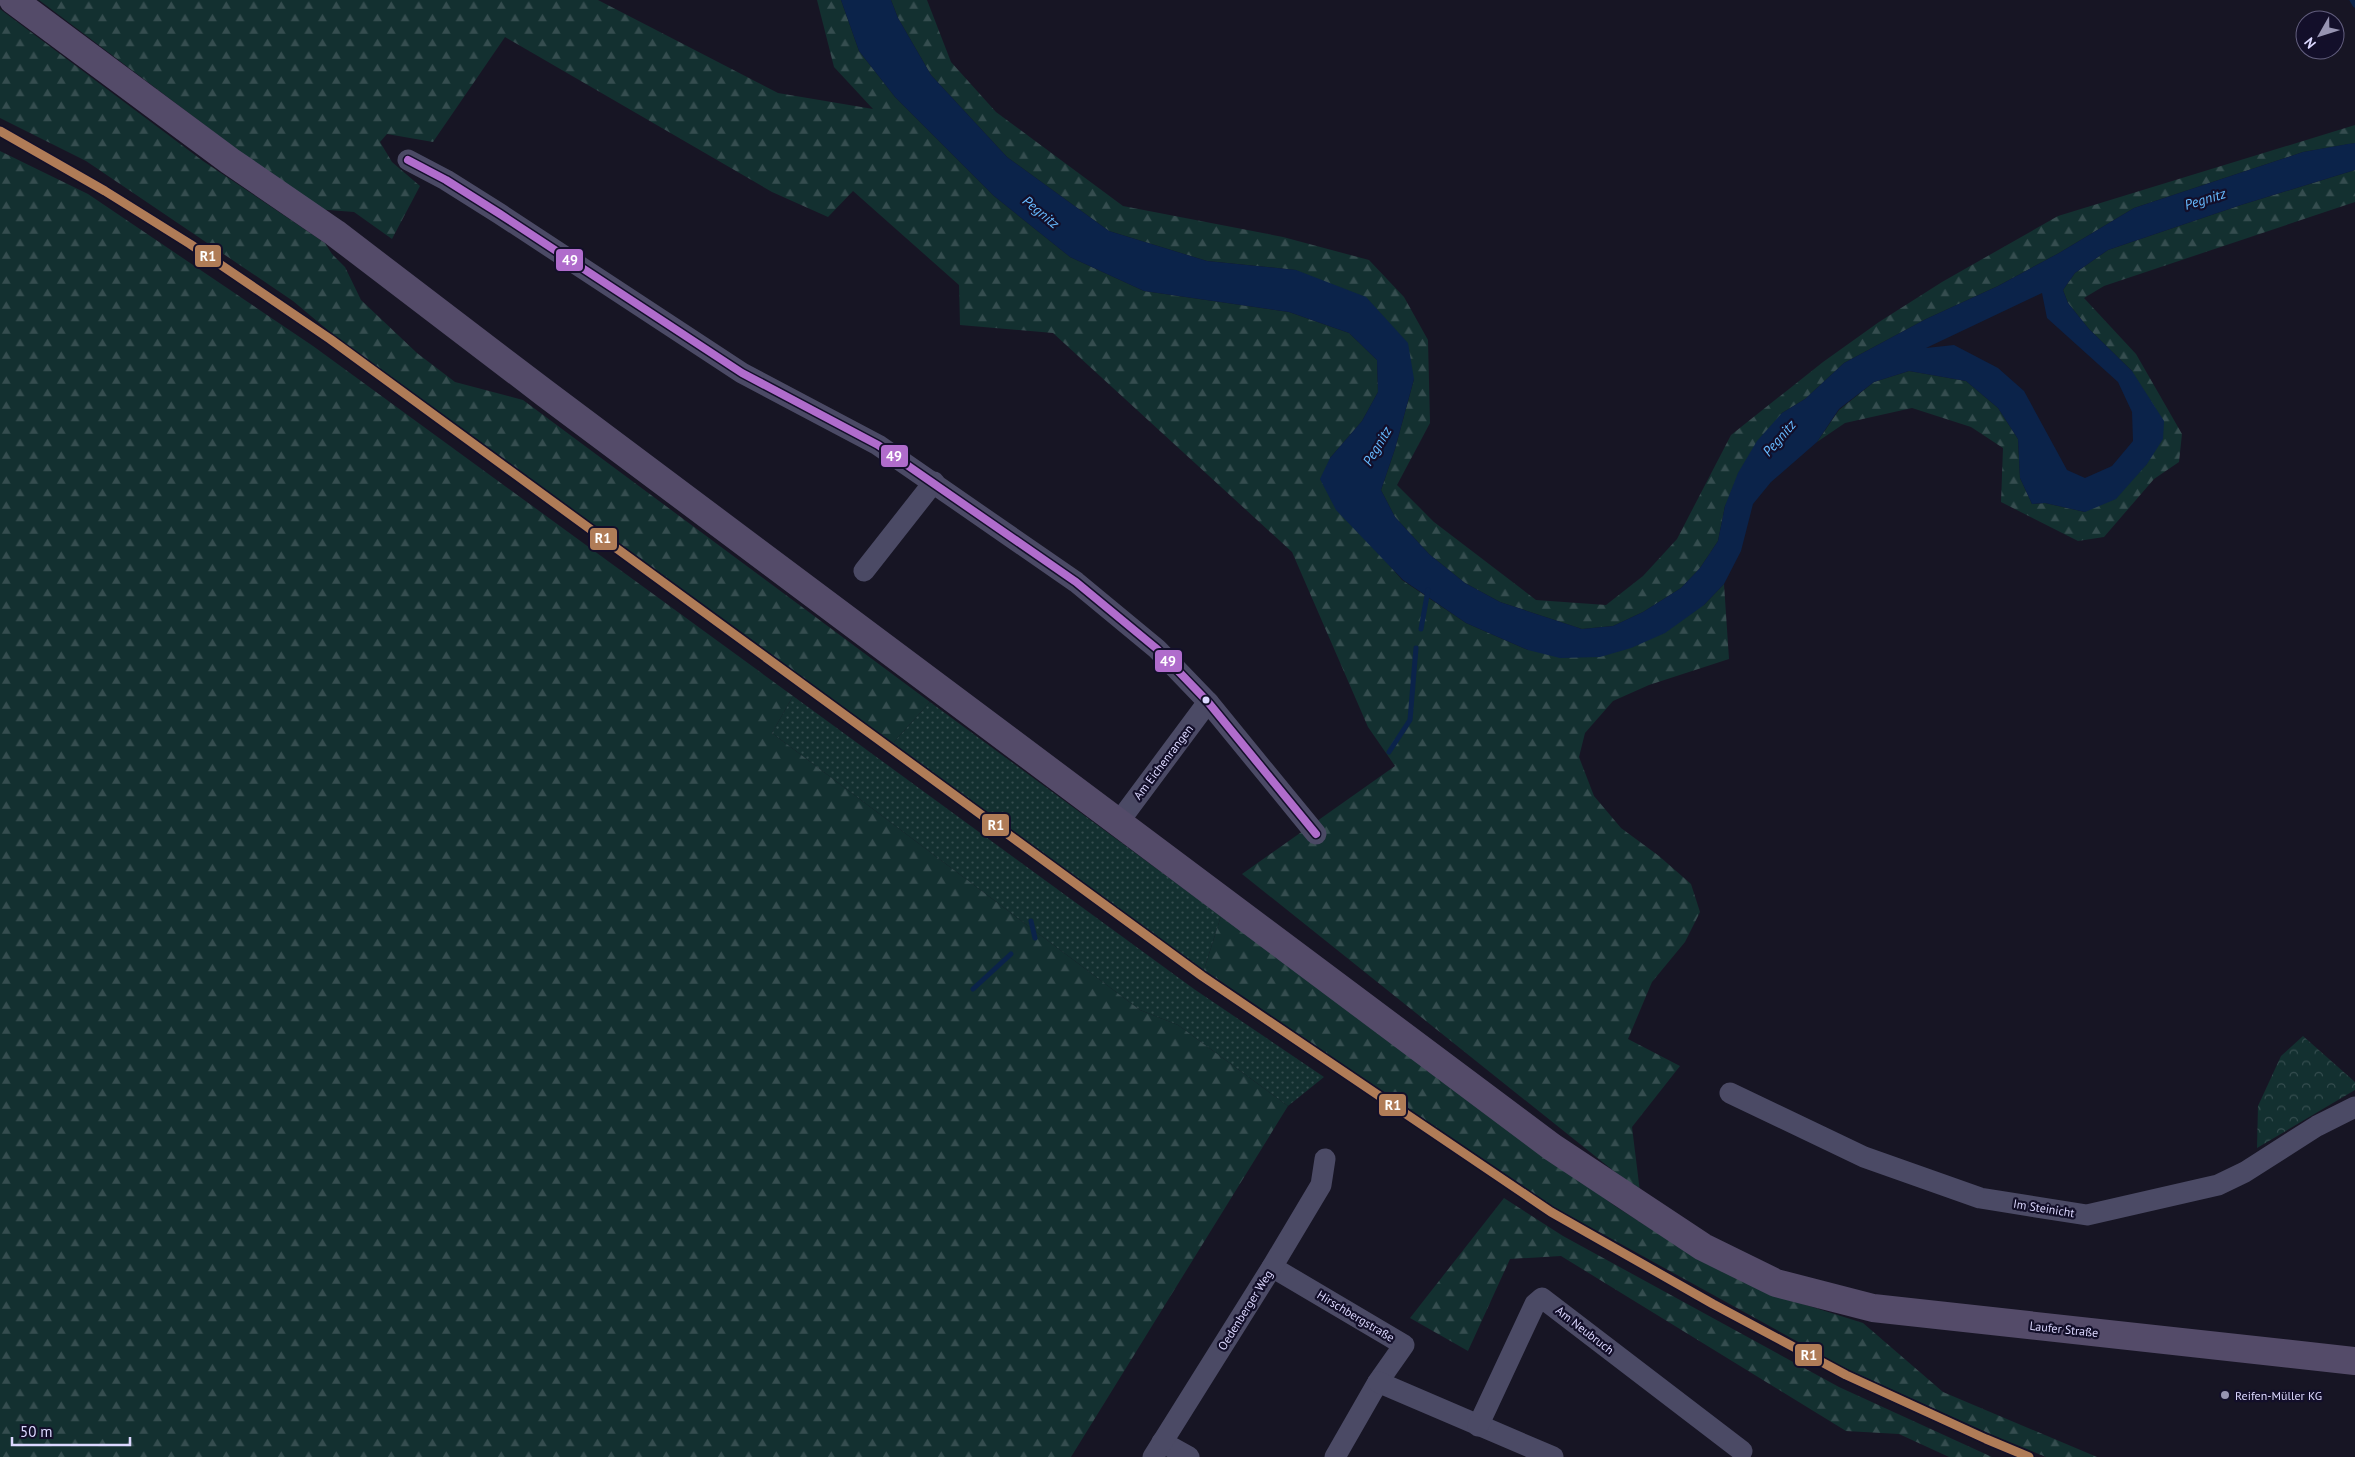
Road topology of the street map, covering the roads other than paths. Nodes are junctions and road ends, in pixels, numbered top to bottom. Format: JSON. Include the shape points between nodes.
{"nodes":[{"id":1,"x":13,"y":0,"type":"edge"},
{"id":2,"x":408,"y":160,"type":"dead end"},
{"id":3,"x":934,"y":482,"type":"junction"},
{"id":4,"x":864,"y":571,"type":"dead end"},
{"id":5,"x":1208,"y":702,"type":"junction"},
{"id":6,"x":1118,"y":824,"type":"junction"},
{"id":7,"x":1316,"y":834,"type":"dead end"},
{"id":8,"x":1730,"y":1093,"type":"dead end"},
{"id":9,"x":2355,"y":1107,"type":"edge"},
{"id":10,"x":1325,"y":1159,"type":"dead end"},
{"id":11,"x":1272,"y":1267,"type":"junction"},
{"id":12,"x":2355,"y":1361,"type":"edge"},
{"id":13,"x":1378,"y":1382,"type":"junction"},
{"id":14,"x":1478,"y":1426,"type":"junction"},
{"id":15,"x":1157,"y":1449,"type":"edge"},
{"id":16,"x":1742,"y":1451,"type":"dead end"},
{"id":17,"x":1189,"y":1457,"type":"edge"},
{"id":18,"x":1335,"y":1457,"type":"edge"},
{"id":19,"x":1553,"y":1457,"type":"edge"}],
"edges":[{"from":1,"to":6,"type":"main road","name":"Laufer Straße","via":[[230,161],[334,233]]},
{"from":2,"to":3,"type":"street","via":[[454,185],[742,373],[878,445]]},
{"from":3,"to":4,"type":"street"},
{"from":3,"to":5,"type":"street","via":[[1076,582],[1125,621]]},
{"from":5,"to":6,"type":"street","name":"Am Eichenrangen"},
{"from":5,"to":7,"type":"street"},
{"from":6,"to":12,"type":"main road","name":"Laufer Straße","via":[[1552,1147],[1703,1247],[1776,1283],[1873,1308]]},
{"from":8,"to":9,"type":"street","name":"Im Steinicht","via":[[1864,1157],[1980,1198],[2087,1215],[2218,1185]]},
{"from":10,"to":11,"type":"street","name":"Oedenberger Weg","via":[[1321,1185]]},
{"from":11,"to":13,"type":"street","name":"Hirschbergstraße","via":[[1404,1345]]},
{"from":11,"to":15,"type":"street","name":"Oedenberger Weg"},
{"from":13,"to":14,"type":"street"},
{"from":13,"to":18,"type":"street","name":"Hirschbergstraße"},
{"from":14,"to":16,"type":"street","name":"Am Neubruch","via":[[1534,1304],[1542,1298]]},
{"from":14,"to":19,"type":"street"},
{"from":15,"to":17,"type":"street"}]}
